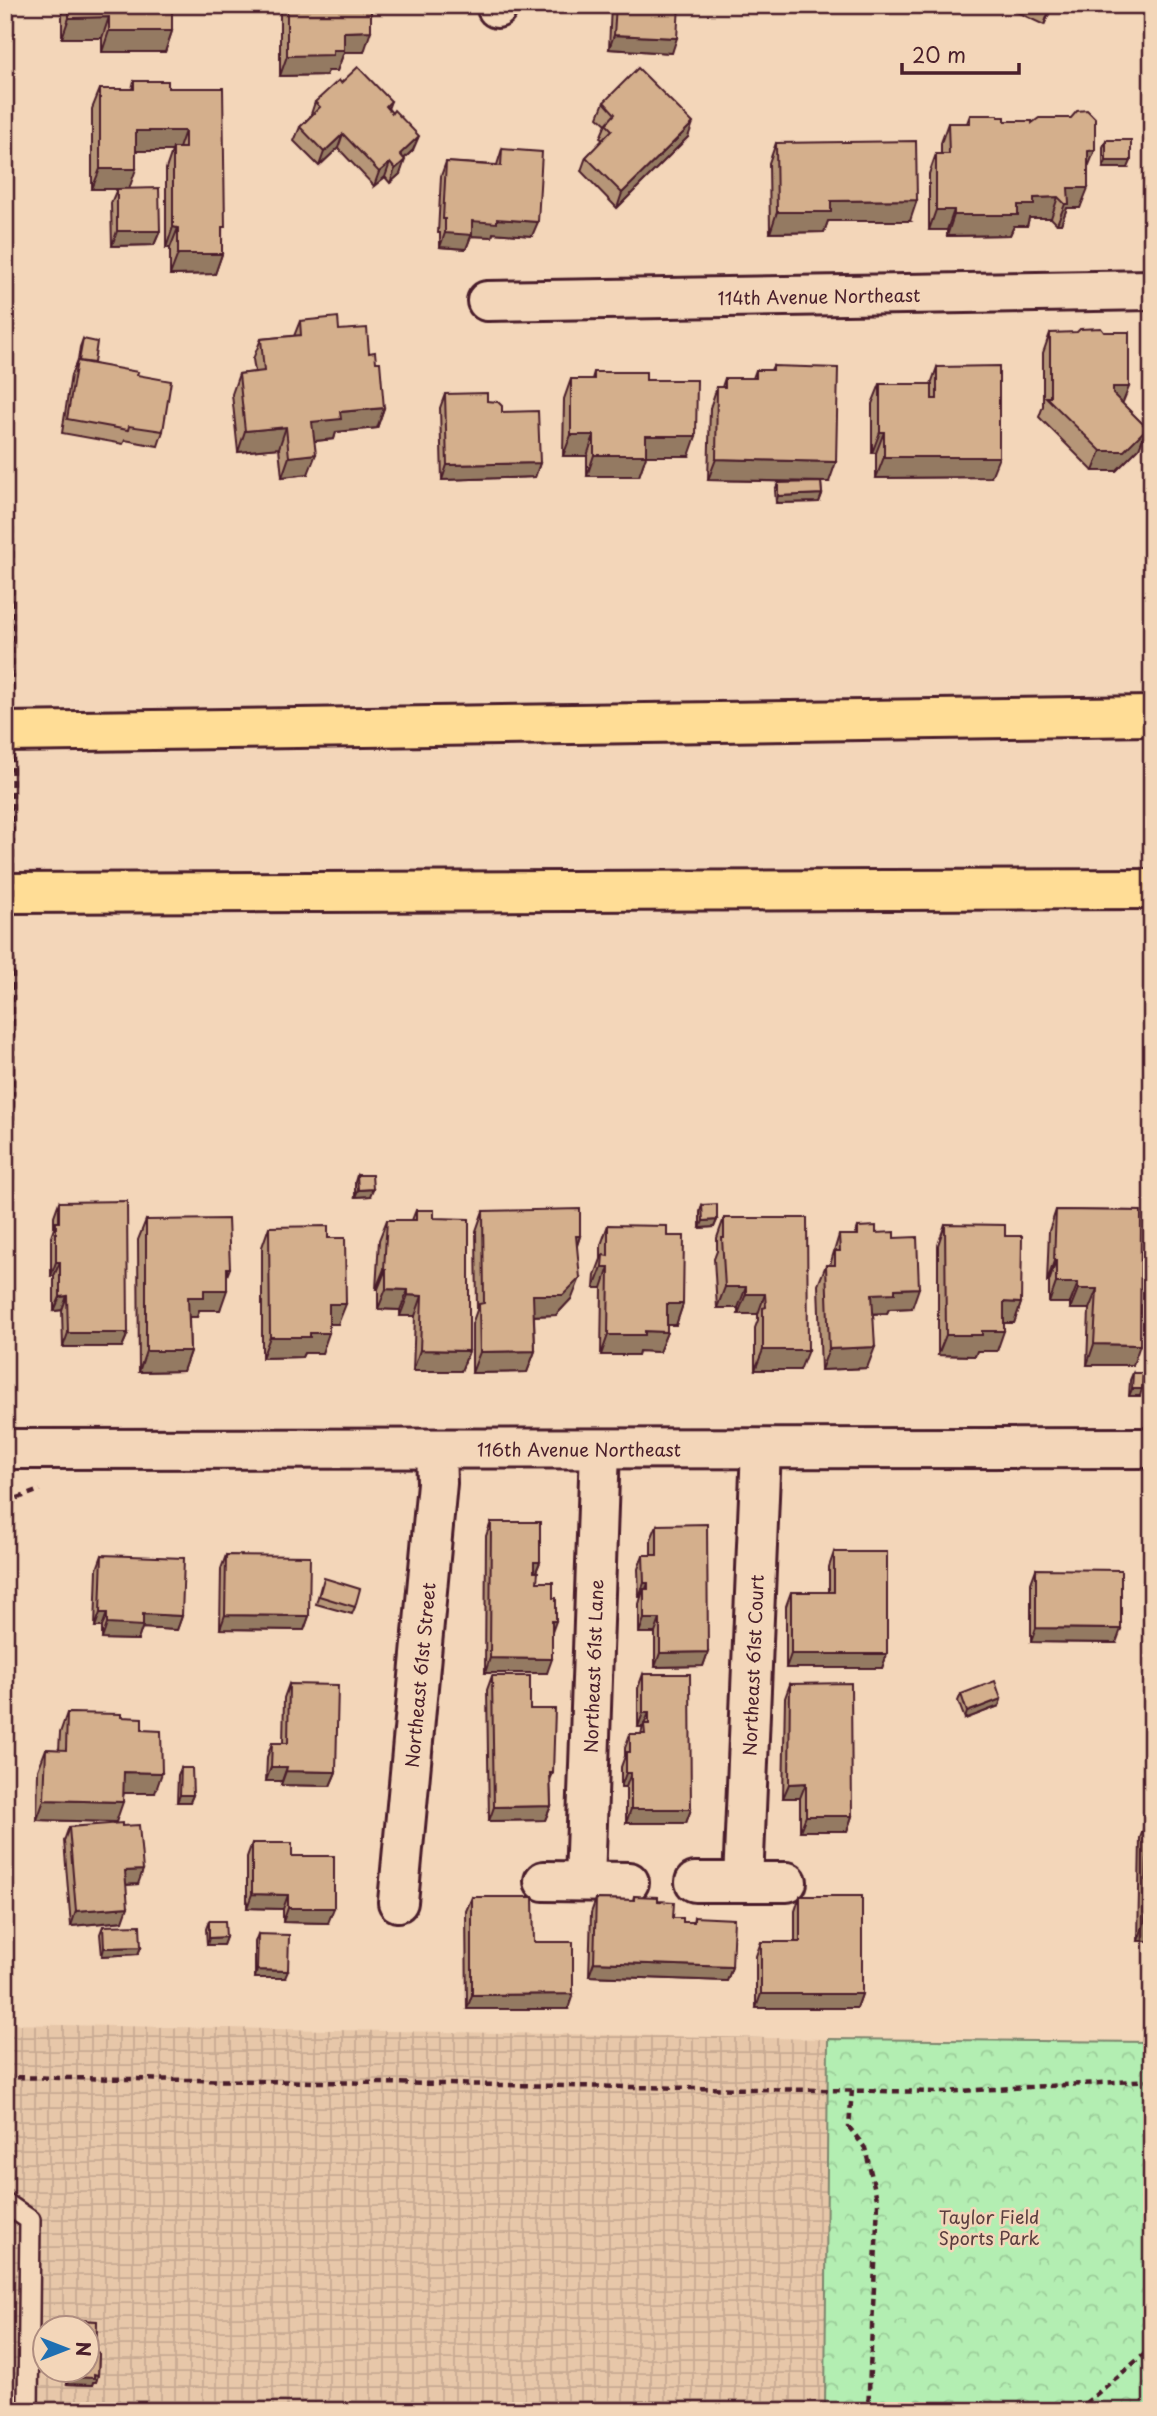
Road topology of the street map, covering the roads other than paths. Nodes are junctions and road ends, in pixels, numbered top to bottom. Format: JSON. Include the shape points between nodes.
{"nodes":[{"id":1,"x":1152,"y":290,"type":"edge"},
{"id":2,"x":487,"y":301,"type":"dead end"},
{"id":3,"x":1152,"y":716,"type":"edge"},
{"id":4,"x":5,"y":732,"type":"edge"},
{"id":5,"x":1152,"y":890,"type":"edge"},
{"id":6,"x":5,"y":893,"type":"edge"},
{"id":7,"x":1152,"y":1448,"type":"edge"},
{"id":8,"x":5,"y":1449,"type":"edge"},
{"id":9,"x":761,"y":1449,"type":"junction"},
{"id":10,"x":436,"y":1450,"type":"junction"},
{"id":11,"x":600,"y":1450,"type":"junction"},
{"id":12,"x":544,"y":1881,"type":"dead end"},
{"id":13,"x":585,"y":1881,"type":"junction"},
{"id":14,"x":629,"y":1882,"type":"dead end"},
{"id":15,"x":695,"y":1882,"type":"dead end"},
{"id":16,"x":743,"y":1882,"type":"junction"},
{"id":17,"x":787,"y":1882,"type":"dead end"},
{"id":18,"x":398,"y":1902,"type":"dead end"},
{"id":19,"x":5,"y":2203,"type":"edge"},
{"id":20,"x":28,"y":2411,"type":"edge"}],
"edges":[{"from":1,"to":2,"type":"street","name":"114th Avenue Northeast"},
{"from":3,"to":4,"type":"highway"},
{"from":5,"to":6,"type":"highway"},
{"from":7,"to":9,"type":"street","name":"116th Avenue Northeast"},
{"from":8,"to":10,"type":"street","name":"116th Avenue Northeast"},
{"from":9,"to":11,"type":"street","name":"116th Avenue Northeast"},
{"from":9,"to":16,"type":"street","name":"Northeast 61st Court"},
{"from":10,"to":11,"type":"street","name":"116th Avenue Northeast"},
{"from":10,"to":18,"type":"street","name":"Northeast 61st Street","via":[[437,1483]]},
{"from":11,"to":13,"type":"street","name":"Northeast 61st Lane"},
{"from":12,"to":13,"type":"street"},
{"from":13,"to":14,"type":"street"},
{"from":15,"to":16,"type":"street"},
{"from":16,"to":17,"type":"street"},
{"from":19,"to":20,"type":"lane","via":[[30,2220]]}]}
